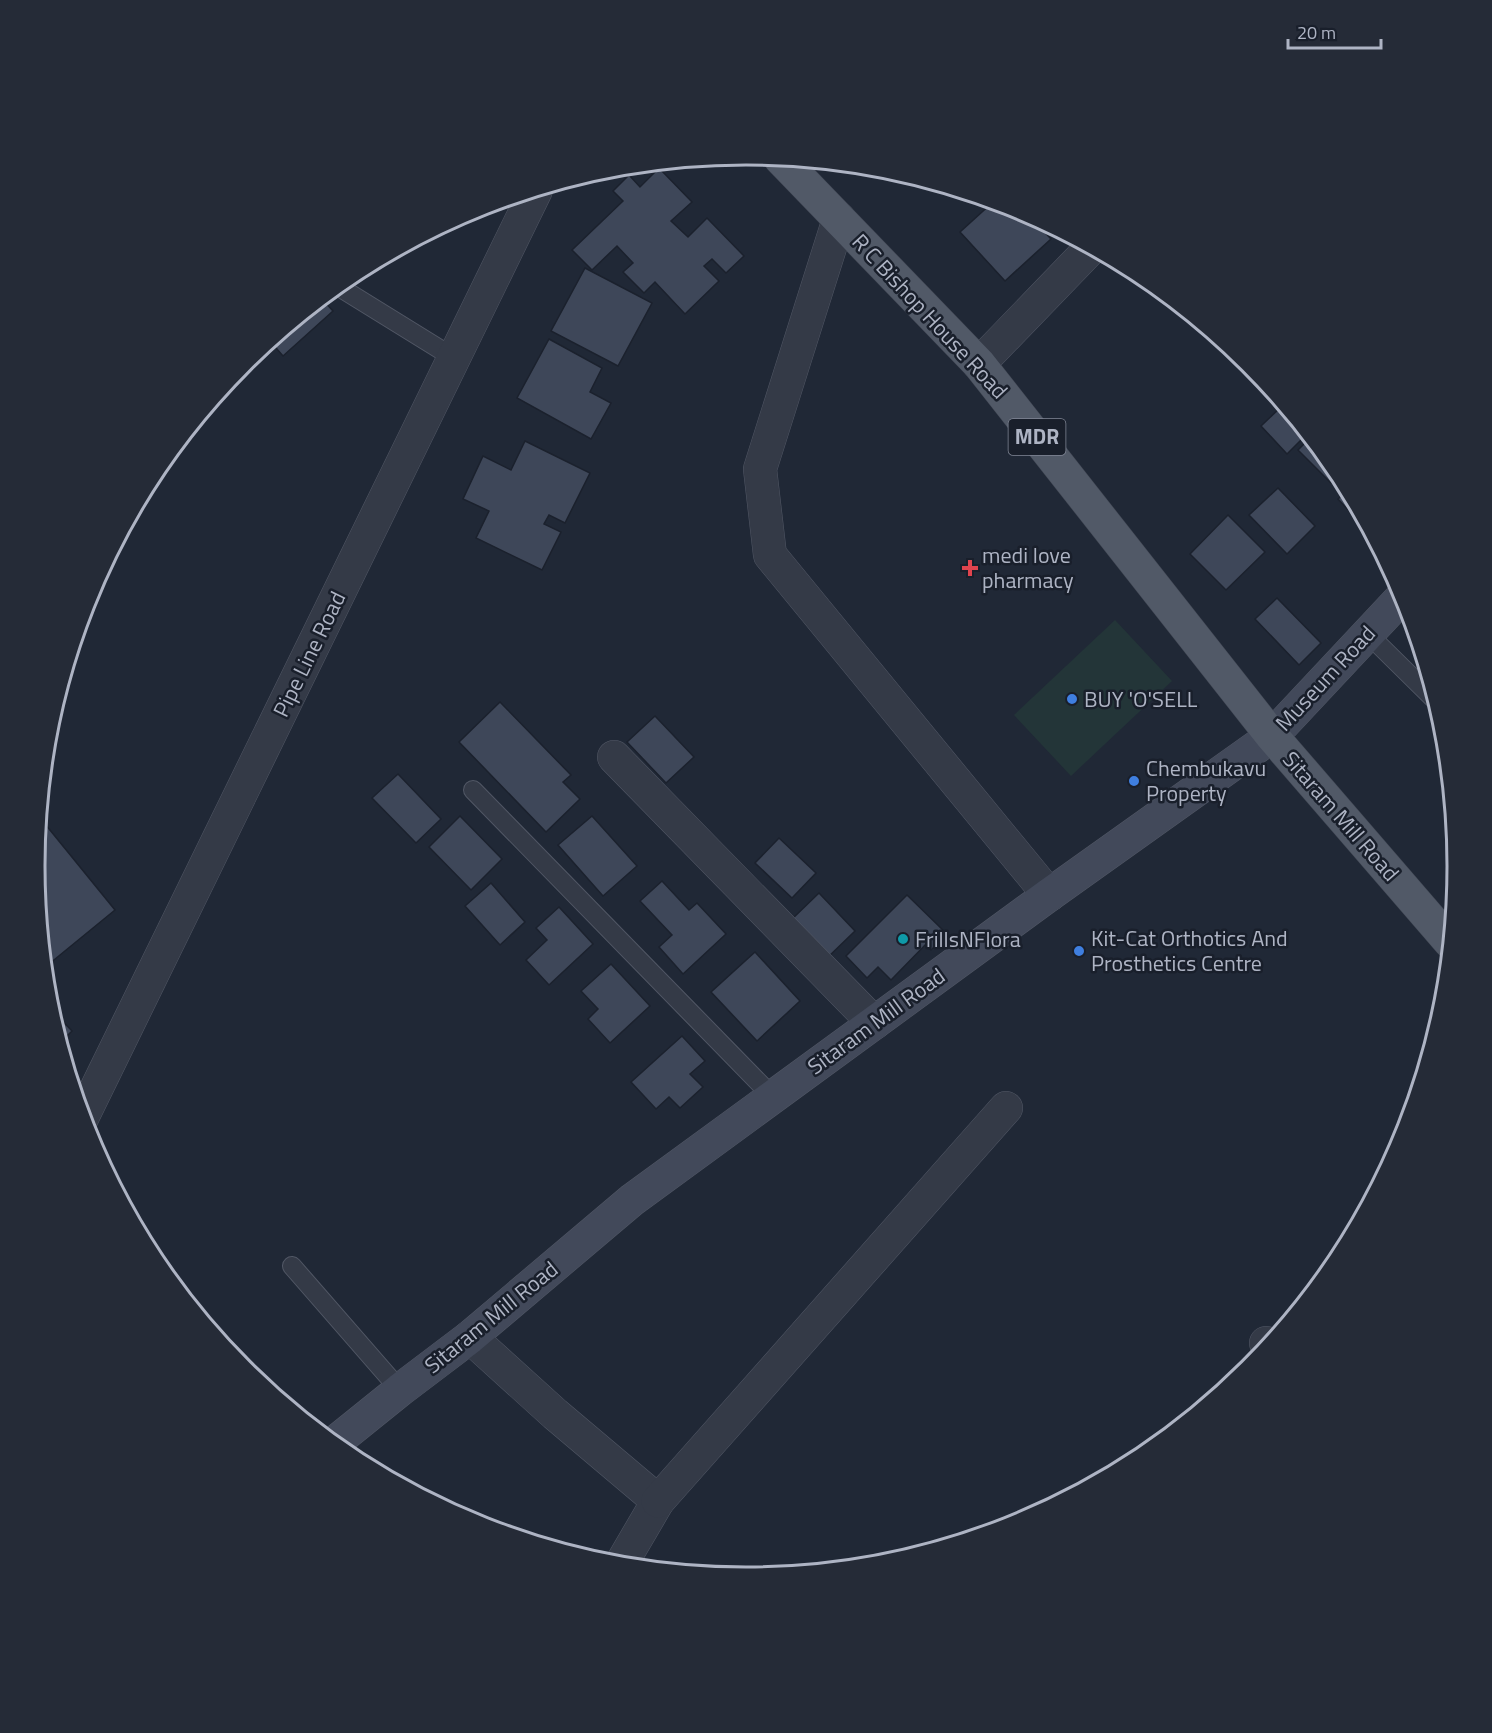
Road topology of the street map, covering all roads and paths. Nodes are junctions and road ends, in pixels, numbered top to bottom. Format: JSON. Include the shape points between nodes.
{"nodes":[{"id":1,"x":789,"y":167,"type":"edge"},
{"id":2,"x":531,"y":200,"type":"edge"},
{"id":3,"x":839,"y":219,"type":"junction"},
{"id":4,"x":1086,"y":254,"type":"edge"},
{"id":5,"x":346,"y":291,"type":"edge"},
{"id":6,"x":454,"y":358,"type":"junction"},
{"id":7,"x":980,"y":363,"type":"junction"},
{"id":8,"x":1396,"y":603,"type":"edge"},
{"id":9,"x":1367,"y":633,"type":"junction"},
{"id":10,"x":1424,"y":689,"type":"edge"},
{"id":11,"x":1272,"y":736,"type":"junction"},
{"id":12,"x":614,"y":757,"type":"dead end"},
{"id":13,"x":473,"y":790,"type":"dead end"},
{"id":14,"x":1049,"y":895,"type":"junction"},
{"id":15,"x":1443,"y":934,"type":"edge"},
{"id":16,"x":874,"y":1023,"type":"junction"},
{"id":17,"x":773,"y":1097,"type":"junction"},
{"id":18,"x":87,"y":1107,"type":"edge"},
{"id":19,"x":1006,"y":1108,"type":"dead end"},
{"id":20,"x":292,"y":1266,"type":"dead end"},
{"id":21,"x":470,"y":1336,"type":"junction"},
{"id":22,"x":400,"y":1390,"type":"junction"},
{"id":23,"x":341,"y":1438,"type":"edge"},
{"id":24,"x":658,"y":1501,"type":"junction"},
{"id":25,"x":625,"y":1557,"type":"edge"}],
"edges":[{"from":1,"to":3,"type":"main road","name":"R C Bishop House Road","number":"MDR"},
{"from":2,"to":6,"type":"street","name":"Pipe Line Road"},
{"from":3,"to":7,"type":"main road","name":"R C Bishop House Road","number":"MDR"},
{"from":3,"to":14,"type":"street","via":[[760,469],[770,555]]},
{"from":4,"to":7,"type":"street"},
{"from":5,"to":6,"type":"lane"},
{"from":6,"to":18,"type":"street","name":"Pipe Line Road"},
{"from":7,"to":11,"type":"main road","name":"R C Bishop House Road","number":"MDR"},
{"from":8,"to":9,"type":"main road","name":"Museum Road"},
{"from":9,"to":10,"type":"lane"},
{"from":9,"to":11,"type":"main road","name":"Museum Road"},
{"from":11,"to":14,"type":"main road","name":"Sitaram Mill Road"},
{"from":11,"to":15,"type":"main road","name":"Sitaram Mill Road"},
{"from":12,"to":16,"type":"street"},
{"from":13,"to":17,"type":"lane"},
{"from":14,"to":16,"type":"main road","name":"Sitaram Mill Road"},
{"from":16,"to":17,"type":"main road","name":"Sitaram Mill Road"},
{"from":17,"to":21,"type":"main road","name":"Sitaram Mill Road","via":[[632,1200]]},
{"from":19,"to":24,"type":"street"},
{"from":20,"to":22,"type":"lane"},
{"from":21,"to":22,"type":"main road","name":"Sitaram Mill Road"},
{"from":21,"to":24,"type":"street"},
{"from":22,"to":23,"type":"main road","name":"Sitaram Mill Road"},
{"from":24,"to":25,"type":"street"}]}
